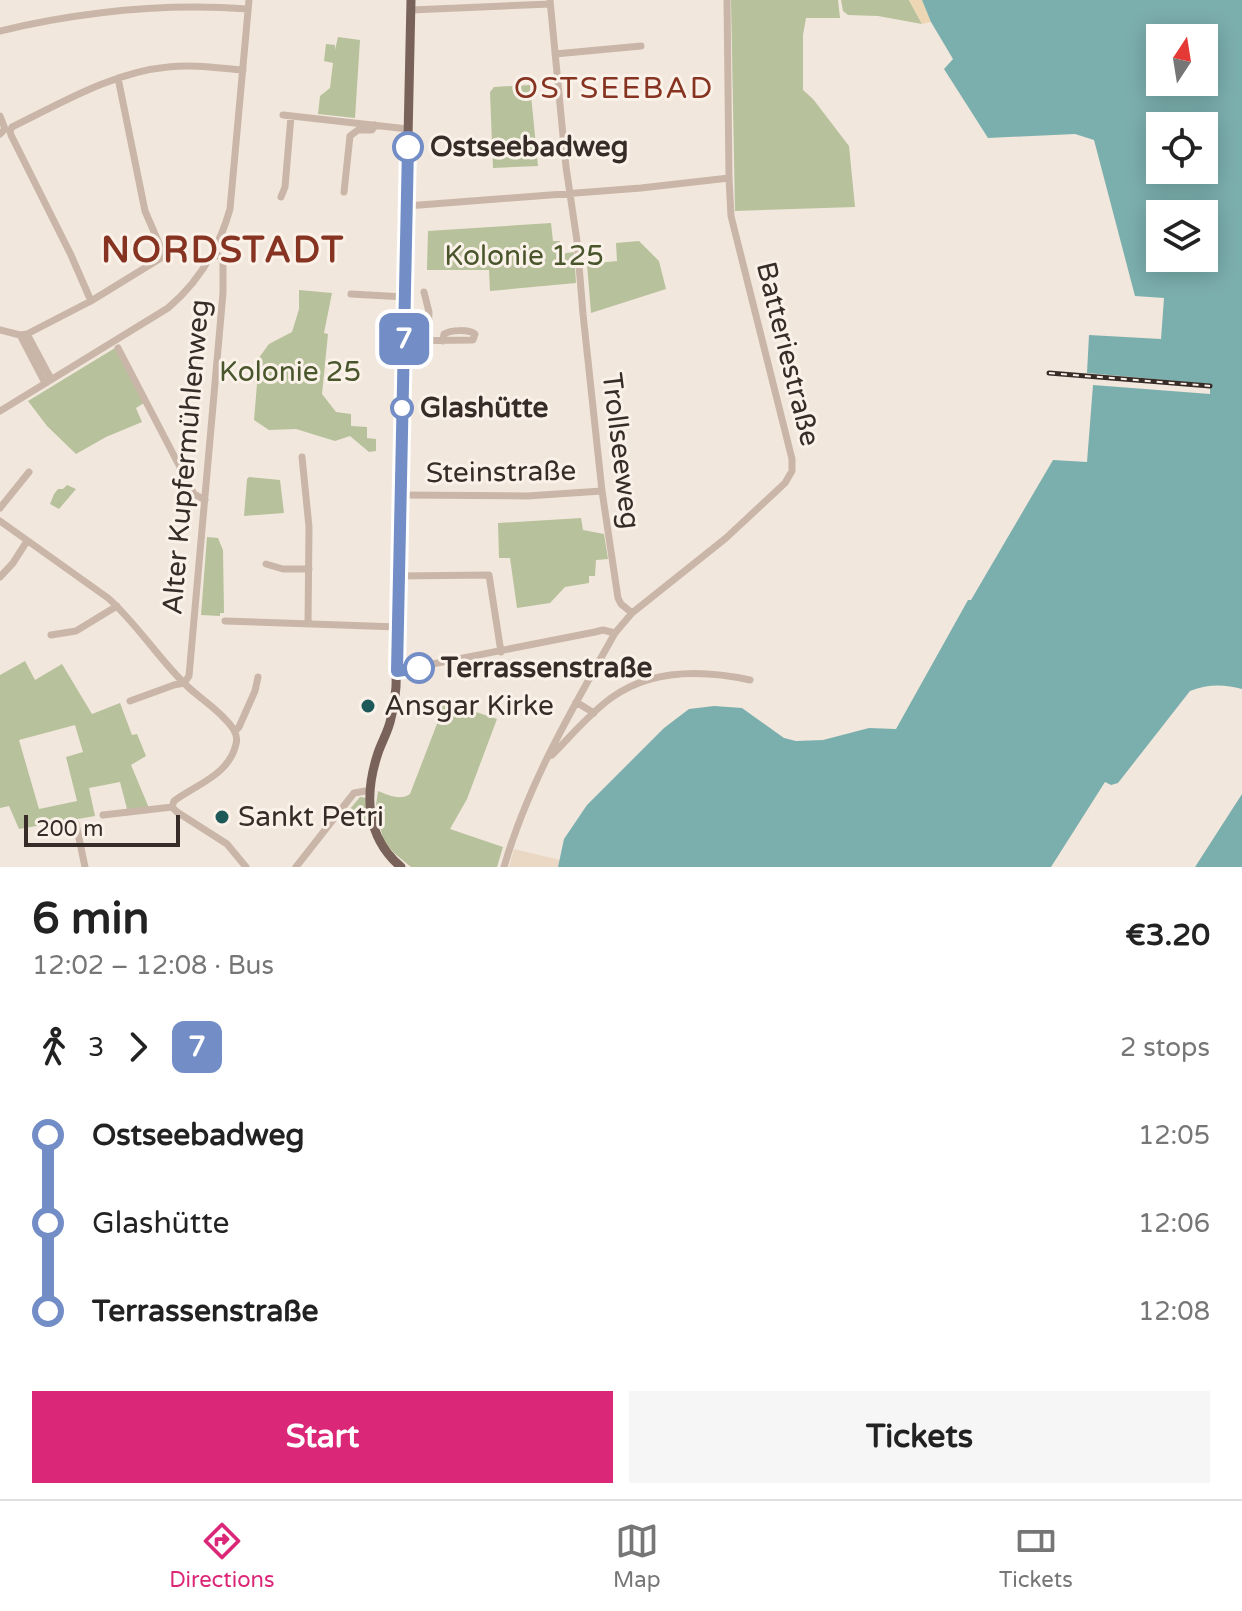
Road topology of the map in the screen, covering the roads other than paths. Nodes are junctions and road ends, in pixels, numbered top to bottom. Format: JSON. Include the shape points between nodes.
{"nodes":[{"id":1,"x":727,"y":0,"type":"edge"},
{"id":2,"x":550,"y":2,"type":"edge"},
{"id":3,"x":482,"y":4,"type":"edge"},
{"id":4,"x":249,"y":5,"type":"edge"},
{"id":5,"x":411,"y":5,"type":"edge"},
{"id":6,"x":0,"y":31,"type":"edge"},
{"id":7,"x":641,"y":46,"type":"dead end"},
{"id":8,"x":555,"y":54,"type":"junction"},
{"id":9,"x":243,"y":70,"type":"junction"},
{"id":10,"x":118,"y":78,"type":"junction"},
{"id":11,"x":0,"y":116,"type":"edge"},
{"id":12,"x":375,"y":125,"type":"junction"},
{"id":13,"x":408,"y":129,"type":"junction"},
{"id":14,"x":5,"y":132,"type":"edge"},
{"id":15,"x":729,"y":178,"type":"junction"},
{"id":16,"x":344,"y":192,"type":"dead end"},
{"id":17,"x":570,"y":193,"type":"junction"},
{"id":18,"x":281,"y":197,"type":"dead end"},
{"id":19,"x":407,"y":206,"type":"junction"},
{"id":20,"x":214,"y":252,"type":"junction"},
{"id":21,"x":424,"y":292,"type":"dead end"},
{"id":22,"x":351,"y":294,"type":"dead end"},
{"id":23,"x":405,"y":297,"type":"junction"},
{"id":24,"x":91,"y":301,"type":"junction"},
{"id":25,"x":0,"y":330,"type":"edge"},
{"id":26,"x":24,"y":334,"type":"junction"},
{"id":27,"x":404,"y":340,"type":"junction"},
{"id":28,"x":428,"y":341,"type":"junction"},
{"id":29,"x":443,"y":341,"type":"dead end"},
{"id":30,"x":118,"y":348,"type":"dead end"},
{"id":31,"x":48,"y":381,"type":"junction"},
{"id":32,"x":0,"y":411,"type":"edge"},
{"id":33,"x":302,"y":457,"type":"dead end"},
{"id":34,"x":29,"y":472,"type":"dead end"},
{"id":35,"x":602,"y":491,"type":"junction"},
{"id":36,"x":400,"y":495,"type":"junction"},
{"id":37,"x":205,"y":500,"type":"junction"},
{"id":38,"x":0,"y":508,"type":"edge"},
{"id":39,"x":0,"y":521,"type":"edge"},
{"id":40,"x":27,"y":541,"type":"junction"},
{"id":41,"x":266,"y":564,"type":"dead end"},
{"id":42,"x":309,"y":569,"type":"junction"},
{"id":43,"x":399,"y":576,"type":"junction"},
{"id":44,"x":0,"y":577,"type":"edge"},
{"id":45,"x":117,"y":606,"type":"junction"},
{"id":46,"x":632,"y":613,"type":"junction"},
{"id":47,"x":225,"y":621,"type":"dead end"},
{"id":48,"x":308,"y":624,"type":"junction"},
{"id":49,"x":398,"y":627,"type":"junction"},
{"id":50,"x":615,"y":633,"type":"junction"},
{"id":51,"x":51,"y":635,"type":"dead end"},
{"id":52,"x":501,"y":652,"type":"junction"},
{"id":53,"x":397,"y":671,"type":"junction"},
{"id":54,"x":258,"y":677,"type":"dead end"},
{"id":55,"x":750,"y":680,"type":"dead end"},
{"id":56,"x":184,"y":683,"type":"junction"},
{"id":57,"x":130,"y":701,"type":"dead end"},
{"id":58,"x":576,"y":702,"type":"junction"},
{"id":59,"x":594,"y":713,"type":"junction"},
{"id":60,"x":235,"y":731,"type":"junction"},
{"id":61,"x":545,"y":762,"type":"junction"},
{"id":62,"x":371,"y":790,"type":"junction"},
{"id":63,"x":172,"y":807,"type":"junction"},
{"id":64,"x":103,"y":815,"type":"dead end"},
{"id":65,"x":76,"y":824,"type":"dead end"},
{"id":66,"x":299,"y":866,"type":"edge"},
{"id":67,"x":85,"y":867,"type":"edge"},
{"id":68,"x":246,"y":867,"type":"edge"},
{"id":69,"x":401,"y":867,"type":"edge"},
{"id":70,"x":504,"y":867,"type":"edge"}],
"edges":[{"from":1,"to":15,"type":"street"},
{"from":2,"to":3,"type":"street"},
{"from":2,"to":8,"type":"street","name":"Trollseeweg"},
{"from":3,"to":5,"type":"street"},
{"from":4,"to":6,"type":"street","via":[[72,17]]},
{"from":4,"to":9,"type":"street"},
{"from":5,"to":13,"type":"main road"},
{"from":7,"to":8,"type":"street"},
{"from":8,"to":17,"type":"street","name":"Trollseeweg"},
{"from":9,"to":10,"type":"street","via":[[168,67]]},
{"from":9,"to":20,"type":"street","via":[[230,209]]},
{"from":10,"to":14,"type":"street"},
{"from":10,"to":24,"type":"street","via":[[145,211],[163,255]]},
{"from":11,"to":14,"type":"street"},
{"from":12,"to":13,"type":"street"},
{"from":12,"to":16,"type":"street","via":[[350,136]]},
{"from":12,"to":18,"type":"street","via":[[287,116]]},
{"from":13,"to":19,"type":"main road"},
{"from":14,"to":24,"type":"street"},
{"from":15,"to":17,"type":"street"},
{"from":15,"to":46,"type":"street","name":"Batteriestraße","via":[[731,216],[792,471],[733,532]]},
{"from":17,"to":19,"type":"street"},
{"from":17,"to":35,"type":"street","name":"Trollseeweg"},
{"from":19,"to":23,"type":"main road"},
{"from":20,"to":31,"type":"street","via":[[168,308]]},
{"from":20,"to":37,"type":"street","name":"Alter Kupfermühlenweg","via":[[223,262],[223,293]]},
{"from":21,"to":28,"type":"street"},
{"from":22,"to":23,"type":"street"},
{"from":23,"to":27,"type":"main road"},
{"from":24,"to":26,"type":"street"},
{"from":25,"to":26,"type":"street"},
{"from":26,"to":31,"type":"street"},
{"from":27,"to":28,"type":"street"},
{"from":27,"to":36,"type":"main road"},
{"from":28,"to":29,"type":"street"},
{"from":30,"to":37,"type":"street","via":[[194,494]]},
{"from":31,"to":32,"type":"street"},
{"from":33,"to":42,"type":"street"},
{"from":34,"to":38,"type":"street"},
{"from":35,"to":36,"type":"street","name":"Steinstraße"},
{"from":35,"to":46,"type":"street","name":"Trollseeweg","via":[[618,598]]},
{"from":36,"to":43,"type":"main road"},
{"from":37,"to":56,"type":"street","name":"Alter Kupfermühlenweg","via":[[189,676]]},
{"from":39,"to":40,"type":"street"},
{"from":40,"to":44,"type":"street"},
{"from":40,"to":45,"type":"street"},
{"from":41,"to":42,"type":"street"},
{"from":42,"to":48,"type":"street"},
{"from":43,"to":49,"type":"main road"},
{"from":43,"to":52,"type":"street","via":[[489,575]]},
{"from":45,"to":51,"type":"street","via":[[76,631]]},
{"from":45,"to":56,"type":"street"},
{"from":46,"to":50,"type":"street"},
{"from":47,"to":48,"type":"street"},
{"from":48,"to":49,"type":"street"},
{"from":49,"to":53,"type":"main road"},
{"from":50,"to":52,"type":"street","via":[[603,630]]},
{"from":50,"to":58,"type":"street"},
{"from":52,"to":53,"type":"street"},
{"from":53,"to":62,"type":"main road","via":[[391,720]]},
{"from":54,"to":60,"type":"street"},
{"from":55,"to":59,"type":"street","via":[[707,673],[654,679],[618,694]]},
{"from":56,"to":57,"type":"street"},
{"from":56,"to":60,"type":"street"},
{"from":58,"to":59,"type":"street"},
{"from":58,"to":61,"type":"street"},
{"from":59,"to":61,"type":"street"},
{"from":60,"to":63,"type":"street","via":[[237,743],[224,767]]},
{"from":61,"to":70,"type":"street"},
{"from":62,"to":66,"type":"street","via":[[354,793]]},
{"from":62,"to":69,"type":"main road","via":[[376,834]]},
{"from":63,"to":64,"type":"street"},
{"from":63,"to":68,"type":"street","via":[[227,844]]},
{"from":65,"to":67,"type":"street"}]}
